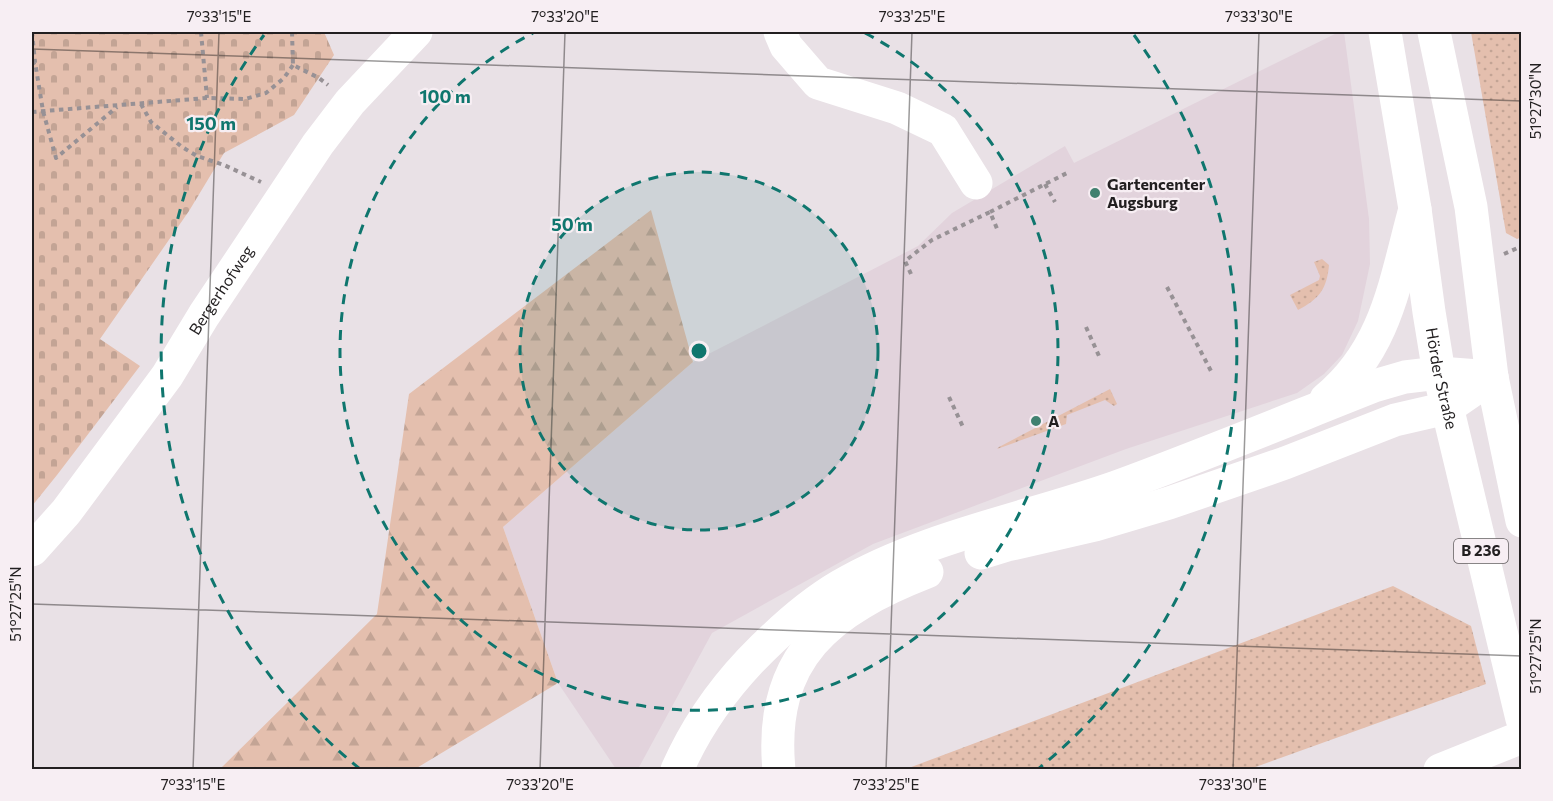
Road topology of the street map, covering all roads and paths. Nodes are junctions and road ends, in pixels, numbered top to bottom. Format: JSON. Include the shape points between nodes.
{"nodes":[{"id":1,"x":32,"y":32,"type":"edge"},
{"id":2,"x":201,"y":32,"type":"edge"},
{"id":3,"x":292,"y":32,"type":"edge"},
{"id":4,"x":416,"y":32,"type":"edge"},
{"id":5,"x":780,"y":32,"type":"edge"},
{"id":6,"x":1385,"y":32,"type":"edge"},
{"id":7,"x":1434,"y":32,"type":"edge"},
{"id":8,"x":33,"y":63,"type":"edge"},
{"id":9,"x":293,"y":65,"type":"junction"},
{"id":10,"x":207,"y":98,"type":"junction"},
{"id":11,"x":350,"y":102,"type":"junction"},
{"id":12,"x":141,"y":104,"type":"junction"},
{"id":13,"x":118,"y":107,"type":"junction"},
{"id":14,"x":43,"y":111,"type":"junction"},
{"id":15,"x":32,"y":112,"type":"edge"},
{"id":16,"x":1067,"y":173,"type":"dead end"},
{"id":17,"x":1045,"y":184,"type":"junction"},
{"id":18,"x":283,"y":194,"type":"junction"},
{"id":19,"x":983,"y":198,"type":"junction"},
{"id":20,"x":1055,"y":202,"type":"dead end"},
{"id":21,"x":1415,"y":209,"type":"junction"},
{"id":22,"x":998,"y":231,"type":"dead end"},
{"id":23,"x":911,"y":274,"type":"dead end"},
{"id":24,"x":1167,"y":287,"type":"dead end"},
{"id":25,"x":1086,"y":327,"type":"dead end"},
{"id":26,"x":1099,"y":356,"type":"dead end"},
{"id":27,"x":1211,"y":371,"type":"dead end"},
{"id":28,"x":1439,"y":372,"type":"junction"},
{"id":29,"x":1492,"y":377,"type":"junction"},
{"id":30,"x":949,"y":397,"type":"dead end"},
{"id":31,"x":1447,"y":408,"type":"junction"},
{"id":32,"x":1296,"y":417,"type":"junction"},
{"id":33,"x":963,"y":427,"type":"dead end"},
{"id":34,"x":1521,"y":521,"type":"edge"},
{"id":35,"x":32,"y":550,"type":"edge"},
{"id":36,"x":1519,"y":707,"type":"edge"},
{"id":37,"x":1521,"y":737,"type":"edge"},
{"id":38,"x":677,"y":770,"type":"edge"},
{"id":39,"x":779,"y":770,"type":"edge"},
{"id":40,"x":1440,"y":770,"type":"edge"}],
"edges":[{"from":1,"to":8,"type":"path"},
{"from":2,"to":10,"type":"path"},
{"from":3,"to":9,"type":"path"},
{"from":4,"to":11,"type":"main road","name":"Bergerhofweg"},
{"from":5,"to":19,"type":"main road","via":[[786,46],[818,83],[897,108],[944,130]]},
{"from":6,"to":21,"type":"main road","name":"Hörder Straße","number":"B 236"},
{"from":7,"to":29,"type":"main road","number":"B 236","via":[[1471,207]]},
{"from":8,"to":14,"type":"path"},
{"from":9,"to":10,"type":"path","via":[[266,93],[245,99]]},
{"from":9,"to":11,"type":"path","via":[[319,78]]},
{"from":10,"to":12,"type":"path"},
{"from":11,"to":18,"type":"main road","name":"Bergerhofweg"},
{"from":12,"to":13,"type":"path"},
{"from":12,"to":18,"type":"path","via":[[151,122],[182,147]]},
{"from":13,"to":14,"type":"path"},
{"from":13,"to":14,"type":"path","via":[[56,158]]},
{"from":14,"to":15,"type":"path"},
{"from":16,"to":17,"type":"path"},
{"from":17,"to":19,"type":"path"},
{"from":17,"to":20,"type":"path"},
{"from":18,"to":35,"type":"main road","name":"Bergerhofweg","via":[[167,376],[66,512]]},
{"from":19,"to":22,"type":"path"},
{"from":19,"to":23,"type":"path","via":[[905,261]]},
{"from":21,"to":28,"type":"main road","name":"Hörder Straße","number":"B 236"},
{"from":21,"to":32,"type":"main road","via":[[1388,308],[1374,343],[1346,382]]},
{"from":24,"to":27,"type":"path"},
{"from":25,"to":26,"type":"path"},
{"from":28,"to":29,"type":"main road"},
{"from":28,"to":31,"type":"main road","name":"Hörder Straße","number":"B 236"},
{"from":28,"to":32,"type":"main road","via":[[1374,386]]},
{"from":29,"to":31,"type":"main road"},
{"from":29,"to":34,"type":"main road","number":"B 236"},
{"from":30,"to":33,"type":"path"},
{"from":31,"to":36,"type":"main road","name":"Hörder Straße","number":"B 236"},
{"from":31,"to":39,"type":"main road","via":[[1395,420],[1169,503],[980,553],[869,598],[812,642],[791,673],[781,705]]},
{"from":32,"to":38,"type":"main road","via":[[1116,487],[929,547],[840,586],[783,627],[734,678],[697,730]]},
{"from":37,"to":40,"type":"main road"}]}
